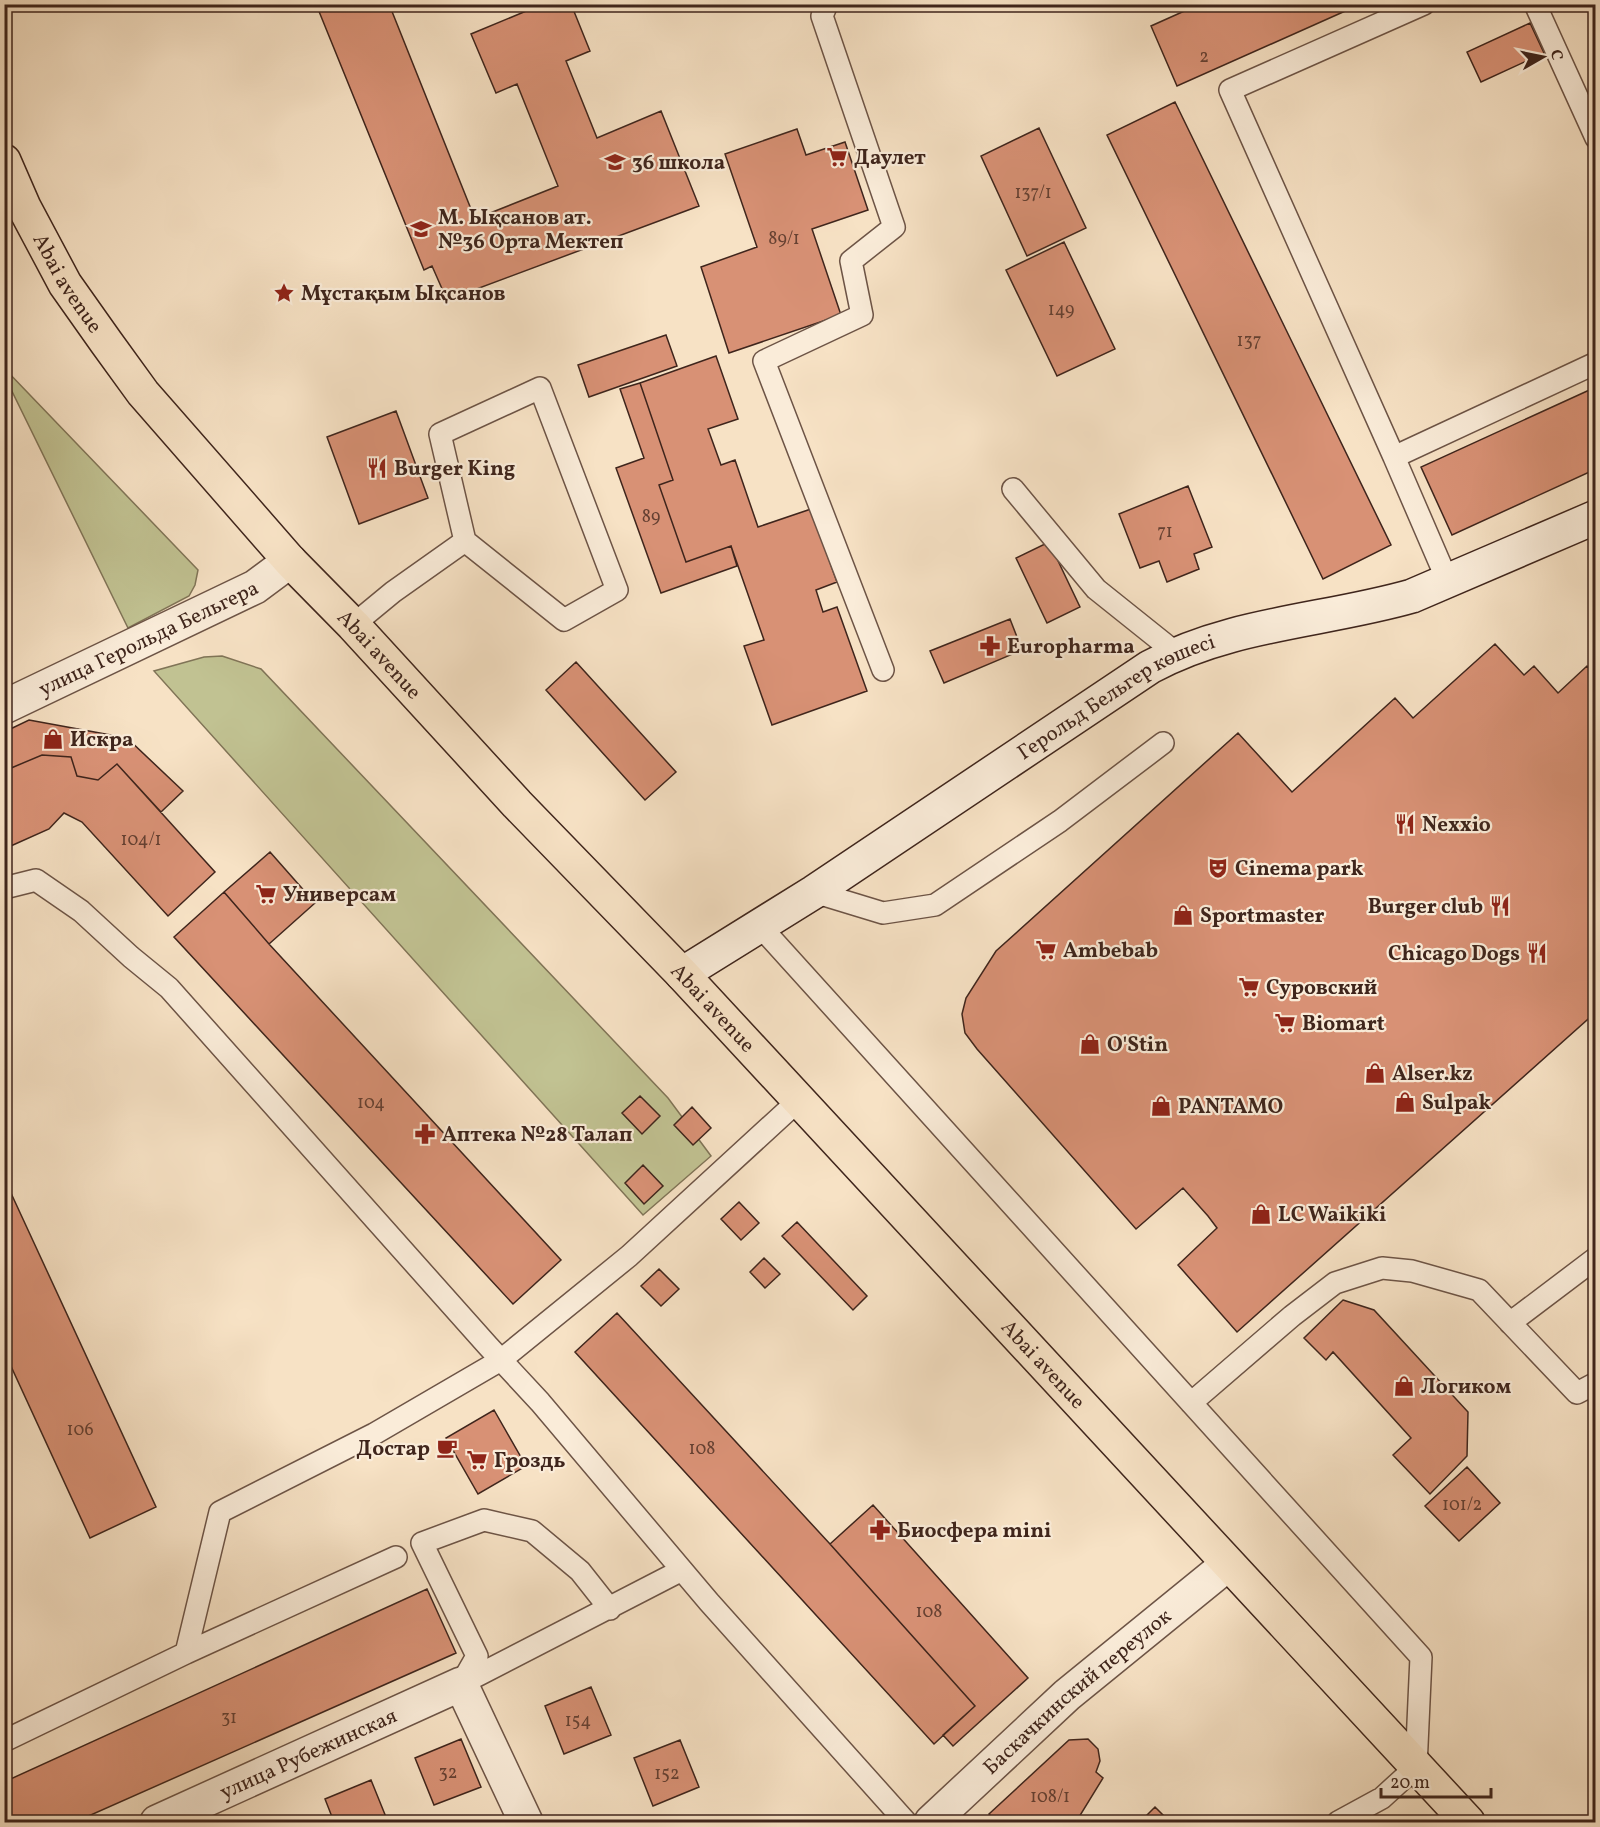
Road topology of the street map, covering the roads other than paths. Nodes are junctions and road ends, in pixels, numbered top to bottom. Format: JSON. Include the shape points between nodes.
{"nodes":[{"id":1,"x":827,"y":4,"type":"edge"},
{"id":2,"x":1424,"y":4,"type":"edge"},
{"id":3,"x":1535,"y":4,"type":"edge"},
{"id":4,"x":1596,"y":138,"type":"edge"},
{"id":5,"x":4,"y":161,"type":"edge"},
{"id":6,"x":14,"y":200,"type":"edge"},
{"id":7,"x":1596,"y":363,"type":"edge"},
{"id":8,"x":1394,"y":457,"type":"junction"},
{"id":9,"x":1013,"y":489,"type":"dead end"},
{"id":10,"x":1596,"y":517,"type":"edge"},
{"id":11,"x":465,"y":541,"type":"junction"},
{"id":12,"x":290,"y":561,"type":"junction"},
{"id":13,"x":1448,"y":582,"type":"junction"},
{"id":14,"x":353,"y":625,"type":"junction"},
{"id":15,"x":1176,"y":653,"type":"junction"},
{"id":16,"x":884,"y":670,"type":"dead end"},
{"id":17,"x":4,"y":707,"type":"edge"},
{"id":18,"x":1163,"y":743,"type":"dead end"},
{"id":19,"x":4,"y":888,"type":"edge"},
{"id":20,"x":814,"y":892,"type":"junction"},
{"id":21,"x":759,"y":925,"type":"junction"},
{"id":22,"x":682,"y":974,"type":"junction"},
{"id":23,"x":799,"y":1100,"type":"junction"},
{"id":24,"x":1596,"y":1258,"type":"edge"},
{"id":25,"x":1510,"y":1323,"type":"junction"},
{"id":26,"x":501,"y":1360,"type":"junction"},
{"id":27,"x":1596,"y":1383,"type":"edge"},
{"id":28,"x":1191,"y":1403,"type":"junction"},
{"id":29,"x":396,"y":1557,"type":"dead end"},
{"id":30,"x":1228,"y":1564,"type":"junction"},
{"id":31,"x":682,"y":1570,"type":"junction"},
{"id":32,"x":610,"y":1609,"type":"junction"},
{"id":33,"x":186,"y":1653,"type":"junction"},
{"id":34,"x":461,"y":1684,"type":"junction"},
{"id":35,"x":4,"y":1741,"type":"edge"},
{"id":36,"x":1416,"y":1767,"type":"junction"},
{"id":37,"x":157,"y":1822,"type":"edge"},
{"id":38,"x":526,"y":1822,"type":"edge"},
{"id":39,"x":906,"y":1822,"type":"edge"},
{"id":40,"x":931,"y":1822,"type":"edge"},
{"id":41,"x":1338,"y":1822,"type":"edge"},
{"id":42,"x":1468,"y":1822,"type":"edge"}],
"edges":[{"from":1,"to":16,"type":"lane","via":[[822,16],[894,227],[851,261],[862,315],[764,362]]},
{"from":2,"to":8,"type":"lane","via":[[1230,90]]},
{"from":3,"to":4,"type":"lane"},
{"from":5,"to":6,"type":"main road","name":"Abai avenue"},
{"from":6,"to":12,"type":"main road","name":"Abai avenue","via":[[65,284],[143,393]]},
{"from":7,"to":8,"type":"lane"},
{"from":8,"to":13,"type":"lane"},
{"from":9,"to":15,"type":"lane","via":[[1095,589]]},
{"from":10,"to":13,"type":"street","name":"Герольд Бельгер көшесі"},
{"from":11,"to":11,"type":"lane","via":[[440,434],[540,388],[616,590],[564,620]]},
{"from":11,"to":14,"type":"lane"},
{"from":12,"to":14,"type":"main road","name":"Abai avenue"},
{"from":12,"to":17,"type":"street","name":"улица Герольда Бельгера","via":[[255,587]]},
{"from":13,"to":15,"type":"street","name":"Герольд Бельгер көшесі","via":[[1386,603],[1238,633]]},
{"from":14,"to":22,"type":"main road","name":"Abai avenue","via":[[517,804]]},
{"from":15,"to":20,"type":"street","name":"Герольд Бельгер көшесі"},
{"from":18,"to":20,"type":"lane","via":[[1060,821],[935,905],[883,913]]},
{"from":19,"to":26,"type":"lane","via":[[36,880],[81,911],[169,988]]},
{"from":20,"to":21,"type":"street","name":"Герольд Бельгер көшесі"},
{"from":21,"to":22,"type":"street","name":"Герольд Бельгер көшесі"},
{"from":21,"to":28,"type":"lane"},
{"from":22,"to":23,"type":"main road","name":"Abai avenue"},
{"from":23,"to":26,"type":"lane","via":[[629,1256]]},
{"from":23,"to":30,"type":"main road","name":"Abai avenue"},
{"from":24,"to":25,"type":"lane"},
{"from":25,"to":27,"type":"lane","via":[[1576,1393]]},
{"from":25,"to":28,"type":"lane","via":[[1479,1290],[1412,1271],[1382,1268],[1335,1283]]},
{"from":26,"to":31,"type":"lane"},
{"from":26,"to":33,"type":"lane","via":[[374,1434],[220,1512]]},
{"from":28,"to":36,"type":"lane","via":[[1421,1657]]},
{"from":29,"to":33,"type":"lane"},
{"from":30,"to":36,"type":"main road","name":"Abai avenue"},
{"from":30,"to":40,"type":"street","name":"Баскачкинский переулок","via":[[1067,1695]]},
{"from":31,"to":32,"type":"lane"},
{"from":31,"to":39,"type":"lane"},
{"from":32,"to":34,"type":"lane"},
{"from":32,"to":34,"type":"lane","via":[[580,1571],[532,1531],[484,1520],[422,1543],[477,1656]]},
{"from":33,"to":35,"type":"lane"},
{"from":34,"to":37,"type":"street","name":"улица Рубежинская"},
{"from":34,"to":38,"type":"street"},
{"from":36,"to":41,"type":"lane","via":[[1382,1798]]},
{"from":36,"to":42,"type":"main road","name":"Abai avenue"}]}
